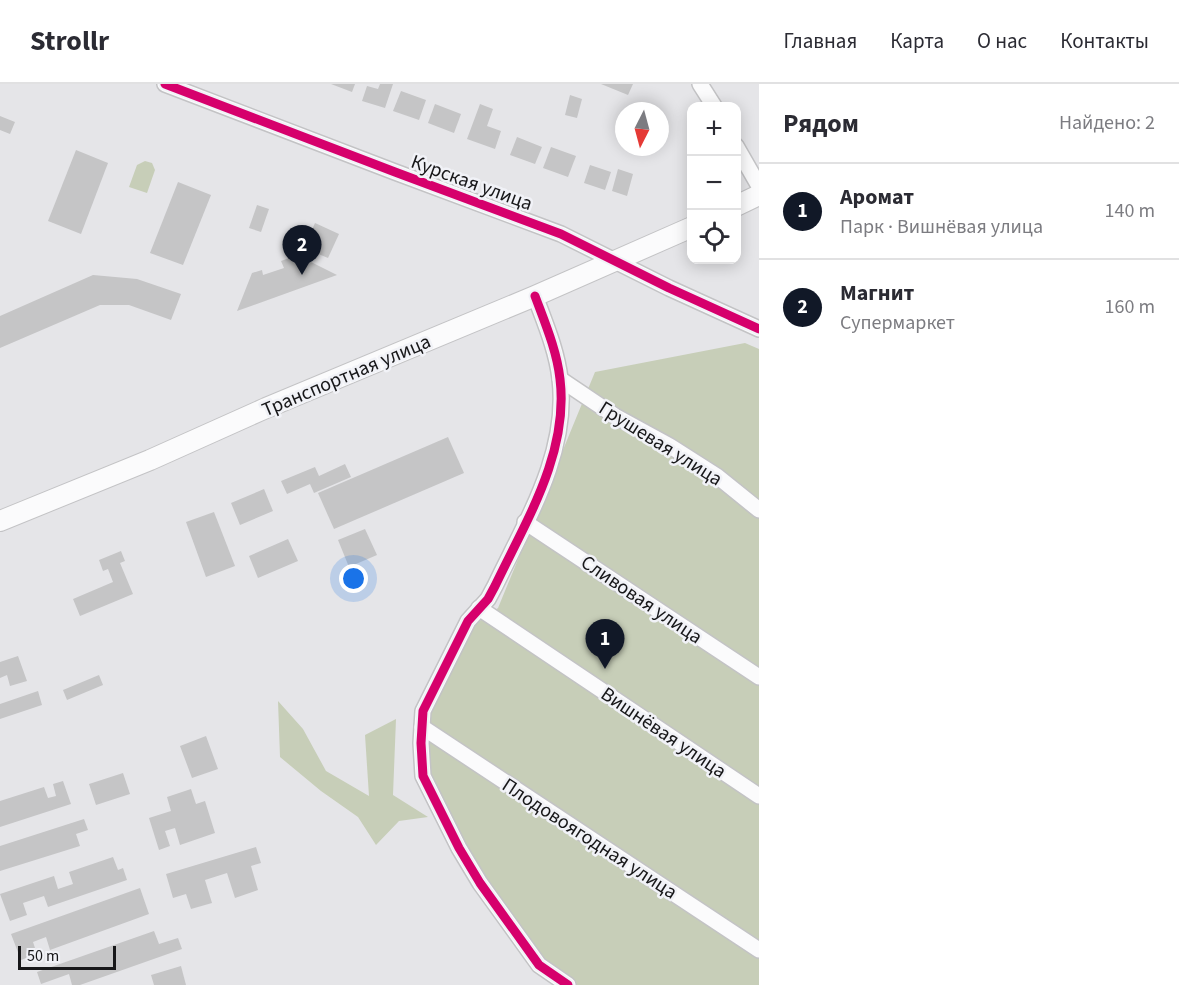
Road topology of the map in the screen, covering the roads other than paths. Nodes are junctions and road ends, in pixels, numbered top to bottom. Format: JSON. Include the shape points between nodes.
{"nodes":[{"id":1,"x":165,"y":84,"type":"edge"},
{"id":2,"x":700,"y":84,"type":"edge"},
{"id":3,"x":711,"y":102,"type":"edge"},
{"id":4,"x":741,"y":155,"type":"edge"},
{"id":5,"x":759,"y":186,"type":"edge"},
{"id":6,"x":759,"y":195,"type":"edge"},
{"id":7,"x":741,"y":204,"type":"edge"},
{"id":8,"x":687,"y":229,"type":"edge"},
{"id":9,"x":615,"y":261,"type":"junction"},
{"id":10,"x":535,"y":296,"type":"junction"},
{"id":11,"x":759,"y":329,"type":"edge"},
{"id":12,"x":560,"y":379,"type":"junction"},
{"id":13,"x":759,"y":510,"type":"edge"},
{"id":14,"x":0,"y":521,"type":"edge"},
{"id":15,"x":525,"y":522,"type":"junction"},
{"id":16,"x":479,"y":608,"type":"junction"},
{"id":17,"x":759,"y":677,"type":"edge"},
{"id":18,"x":422,"y":727,"type":"junction"},
{"id":19,"x":759,"y":796,"type":"edge"},
{"id":20,"x":759,"y":950,"type":"edge"},
{"id":21,"x":568,"y":985,"type":"edge"}],
"edges":[{"from":1,"to":9,"type":"street","name":"Курская улица","via":[[561,234]]},
{"from":2,"to":3,"type":"street"},
{"from":4,"to":5,"type":"street"},
{"from":6,"to":7,"type":"main road"},
{"from":8,"to":9,"type":"main road","name":"Транспортная улица"},
{"from":9,"to":10,"type":"main road","name":"Транспортная улица"},
{"from":9,"to":11,"type":"street","name":"Курская улица"},
{"from":10,"to":12,"type":"street"},
{"from":10,"to":14,"type":"main road","name":"Транспортная улица"},
{"from":12,"to":13,"type":"street","name":"Грушевая улица","via":[[717,476]]},
{"from":12,"to":15,"type":"street","via":[[557,443]]},
{"from":15,"to":16,"type":"street","via":[[488,599]]},
{"from":15,"to":17,"type":"street","name":"Сливовая улица"},
{"from":16,"to":18,"type":"street","via":[[468,621],[429,696]]},
{"from":16,"to":19,"type":"street","name":"Вишнёвая улица"},
{"from":18,"to":20,"type":"street","name":"Плодовоягодная улица"},
{"from":18,"to":21,"type":"street","via":[[423,776],[459,848],[539,965]]}]}
